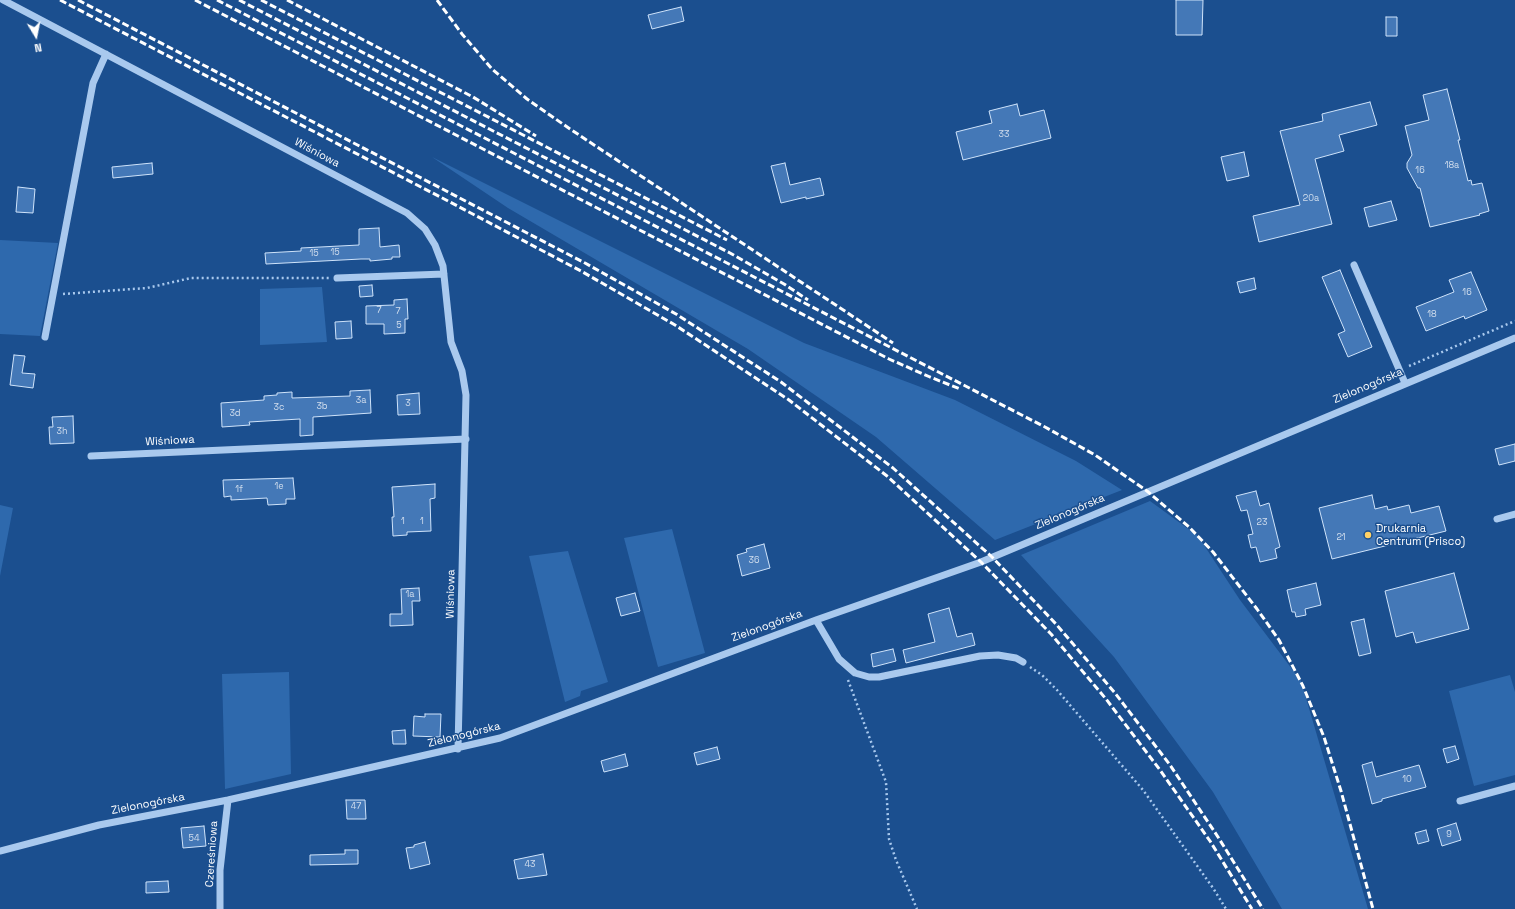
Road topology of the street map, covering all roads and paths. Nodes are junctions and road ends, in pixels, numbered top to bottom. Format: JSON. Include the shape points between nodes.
{"nodes":[{"id":1,"x":3,"y":0,"type":"edge"},
{"id":2,"x":106,"y":54,"type":"junction"},
{"id":3,"x":1354,"y":265,"type":"dead end"},
{"id":4,"x":444,"y":274,"type":"junction"},
{"id":5,"x":337,"y":278,"type":"joint"},
{"id":6,"x":53,"y":295,"type":"junction"},
{"id":7,"x":1515,"y":322,"type":"edge"},
{"id":8,"x":45,"y":337,"type":"dead end"},
{"id":9,"x":1515,"y":338,"type":"edge"},
{"id":10,"x":1400,"y":370,"type":"junction"},
{"id":11,"x":1405,"y":383,"type":"junction"},
{"id":12,"x":466,"y":439,"type":"junction"},
{"id":13,"x":90,"y":456,"type":"dead end"},
{"id":14,"x":1515,"y":514,"type":"edge"},
{"id":15,"x":1497,"y":519,"type":"dead end"},
{"id":16,"x":816,"y":620,"type":"junction"},
{"id":17,"x":1023,"y":662,"type":"joint"},
{"id":18,"x":847,"y":679,"type":"dead end"},
{"id":19,"x":458,"y":749,"type":"junction"},
{"id":20,"x":1515,"y":786,"type":"edge"},
{"id":21,"x":228,"y":800,"type":"junction"},
{"id":22,"x":1460,"y":801,"type":"dead end"},
{"id":23,"x":0,"y":851,"type":"edge"},
{"id":24,"x":220,"y":909,"type":"edge"},
{"id":25,"x":917,"y":909,"type":"edge"},
{"id":26,"x":1226,"y":909,"type":"edge"}],
"edges":[{"from":1,"to":2,"type":"street","name":"Wiśniowa"},
{"from":2,"to":4,"type":"street","name":"Wiśniowa","via":[[407,213],[425,229],[435,245]]},
{"from":2,"to":6,"type":"street","via":[[93,83]]},
{"from":3,"to":10,"type":"street"},
{"from":4,"to":5,"type":"street"},
{"from":4,"to":12,"type":"street","name":"Wiśniowa","via":[[451,342],[462,370],[466,395]]},
{"from":5,"to":6,"type":"path","via":[[191,278],[147,288]]},
{"from":6,"to":8,"type":"street"},
{"from":7,"to":10,"type":"path"},
{"from":9,"to":11,"type":"street","name":"Zielonogórska"},
{"from":10,"to":11,"type":"street"},
{"from":11,"to":16,"type":"street","name":"Zielonogórska","via":[[981,562]]},
{"from":12,"to":13,"type":"street","name":"Wiśniowa"},
{"from":12,"to":19,"type":"street","name":"Wiśniowa"},
{"from":14,"to":15,"type":"street"},
{"from":16,"to":17,"type":"street","via":[[839,659],[855,673],[869,677],[980,656],[998,655]]},
{"from":16,"to":19,"type":"street","name":"Zielonogórska","via":[[500,738]]},
{"from":17,"to":26,"type":"path","via":[[1042,675],[1057,690],[1143,790]]},
{"from":18,"to":25,"type":"path","via":[[886,782],[889,839]]},
{"from":19,"to":21,"type":"street","name":"Zielonogórska"},
{"from":20,"to":22,"type":"street"},
{"from":21,"to":23,"type":"street","name":"Zielonogórska","via":[[99,825]]},
{"from":21,"to":24,"type":"street","name":"Czereśniowa","via":[[220,870]]}]}
